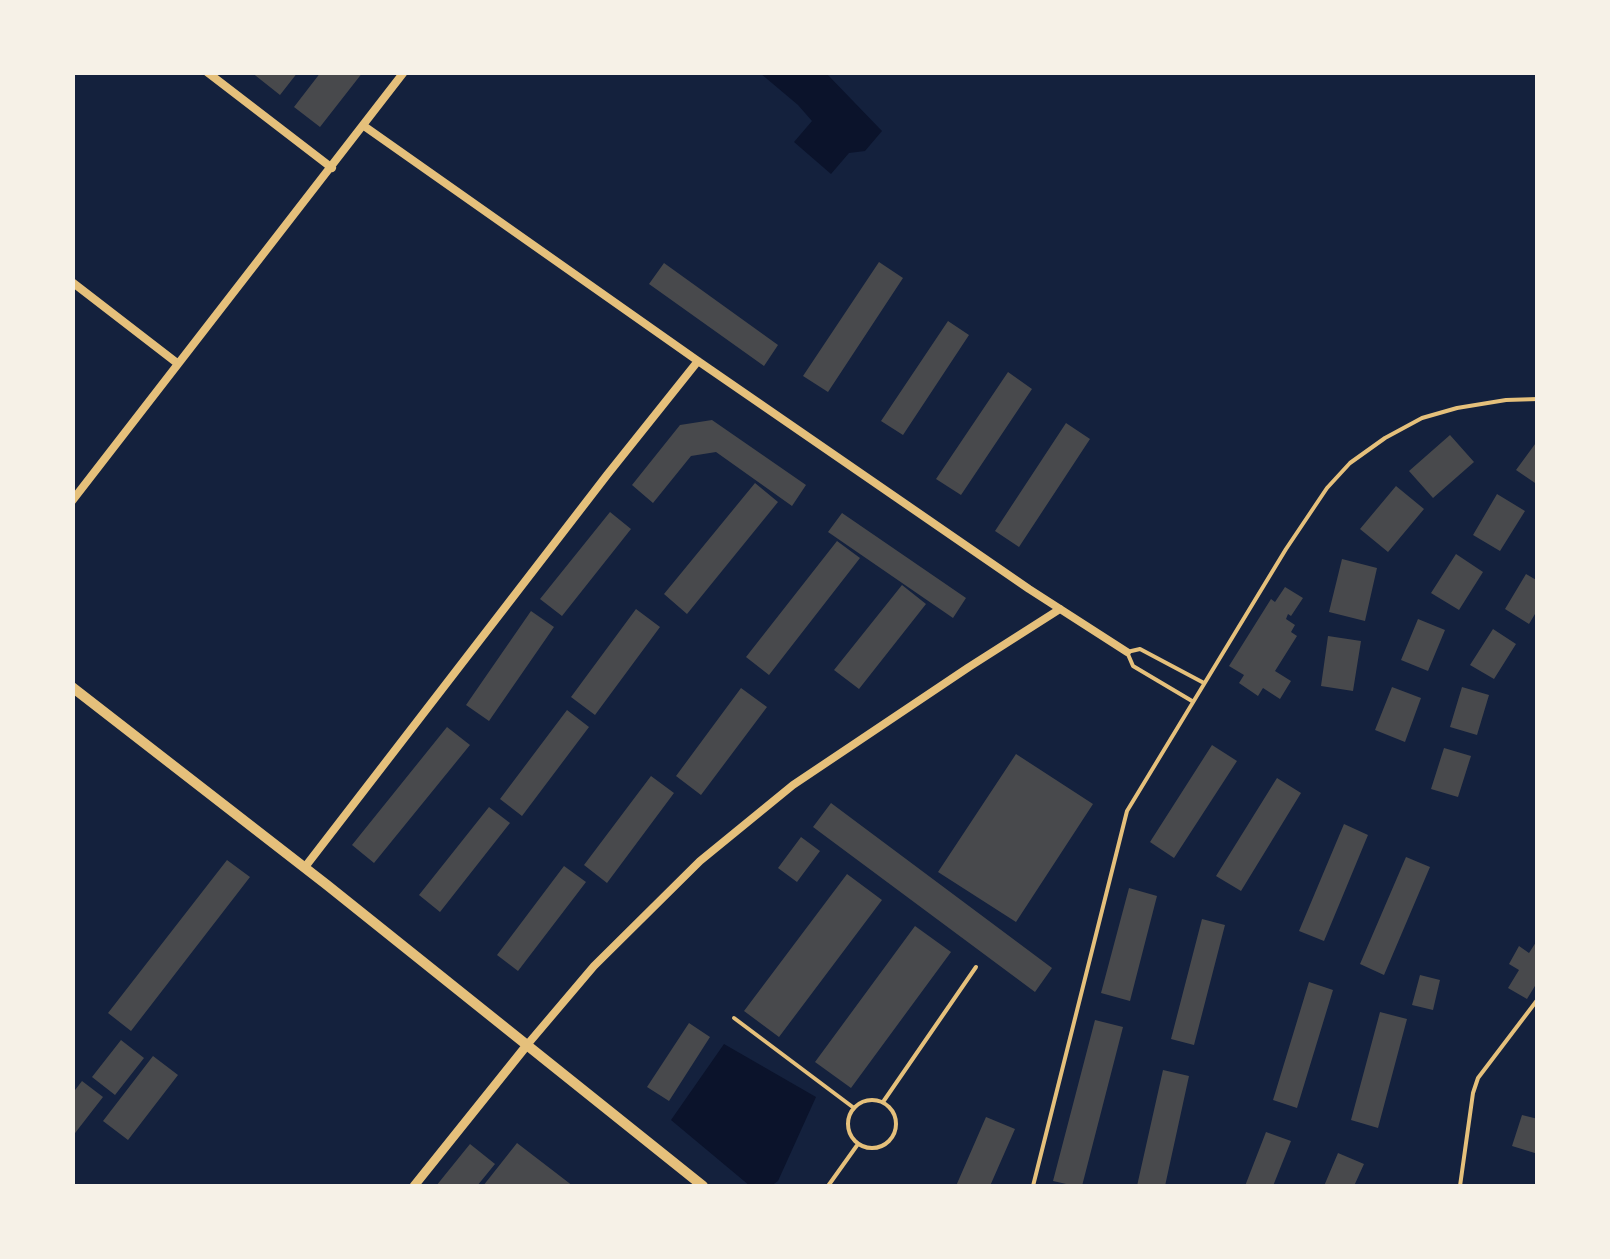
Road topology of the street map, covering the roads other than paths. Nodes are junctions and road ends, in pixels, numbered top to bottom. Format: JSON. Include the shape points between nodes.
{"nodes":[{"id":1,"x":207,"y":72,"type":"edge"},
{"id":2,"x":404,"y":72,"type":"edge"},
{"id":3,"x":364,"y":126,"type":"junction"},
{"id":4,"x":332,"y":168,"type":"junction"},
{"id":5,"x":72,"y":282,"type":"edge"},
{"id":6,"x":698,"y":361,"type":"junction"},
{"id":7,"x":177,"y":364,"type":"junction"},
{"id":8,"x":1538,"y":399,"type":"edge"},
{"id":9,"x":72,"y":500,"type":"edge"},
{"id":10,"x":1060,"y":609,"type":"junction"},
{"id":11,"x":1126,"y":652,"type":"junction"},
{"id":12,"x":1204,"y":683,"type":"junction"},
{"id":13,"x":72,"y":687,"type":"edge"},
{"id":14,"x":1193,"y":702,"type":"junction"},
{"id":15,"x":305,"y":867,"type":"junction"},
{"id":16,"x":976,"y":967,"type":"dead end"},
{"id":17,"x":1538,"y":999,"type":"edge"},
{"id":18,"x":734,"y":1018,"type":"dead end"},
{"id":19,"x":527,"y":1045,"type":"junction"},
{"id":20,"x":883,"y":1102,"type":"junction"},
{"id":21,"x":854,"y":1108,"type":"junction"},
{"id":22,"x":858,"y":1144,"type":"junction"},
{"id":23,"x":414,"y":1186,"type":"edge"},
{"id":24,"x":703,"y":1186,"type":"edge"},
{"id":25,"x":828,"y":1186,"type":"edge"},
{"id":26,"x":1032,"y":1186,"type":"edge"},
{"id":27,"x":1460,"y":1186,"type":"edge"}],
"edges":[{"from":1,"to":4,"type":"street"},
{"from":2,"to":3,"type":"street"},
{"from":3,"to":4,"type":"street"},
{"from":3,"to":6,"type":"street"},
{"from":4,"to":7,"type":"street"},
{"from":5,"to":7,"type":"street"},
{"from":6,"to":10,"type":"street"},
{"from":6,"to":15,"type":"street"},
{"from":7,"to":9,"type":"street"},
{"from":8,"to":12,"type":"lane","via":[[1422,418],[1350,463],[1286,549]]},
{"from":10,"to":11,"type":"street"},
{"from":10,"to":19,"type":"street","via":[[793,785],[716,848],[594,966]]},
{"from":11,"to":12,"type":"lane","via":[[1140,649]]},
{"from":11,"to":14,"type":"lane","via":[[1133,666]]},
{"from":12,"to":14,"type":"lane"},
{"from":13,"to":15,"type":"main road"},
{"from":14,"to":26,"type":"lane","via":[[1127,811]]},
{"from":15,"to":19,"type":"main road"},
{"from":16,"to":20,"type":"lane"},
{"from":17,"to":27,"type":"lane","via":[[1478,1078]]},
{"from":18,"to":21,"type":"lane"},
{"from":19,"to":23,"type":"street"},
{"from":19,"to":24,"type":"main road"},
{"from":20,"to":21,"type":"lane"},
{"from":20,"to":22,"type":"lane","via":[[895,1115],[896,1132],[884,1146]]},
{"from":21,"to":22,"type":"lane","via":[[849,1131]]},
{"from":22,"to":25,"type":"lane"}]}
